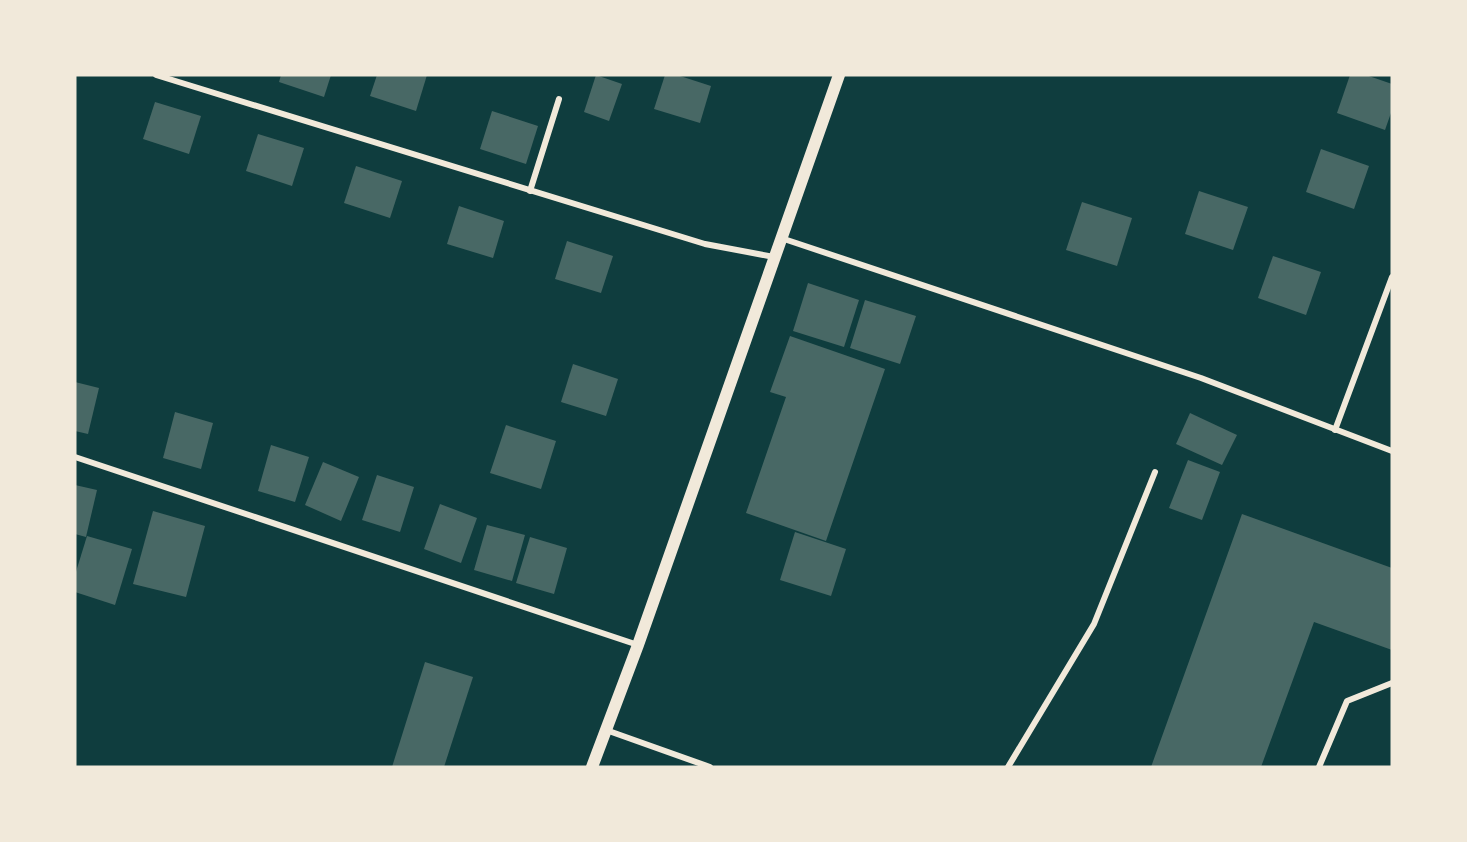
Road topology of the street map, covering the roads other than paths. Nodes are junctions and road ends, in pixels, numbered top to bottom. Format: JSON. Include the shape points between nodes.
{"nodes":[{"id":1,"x":156,"y":75,"type":"edge"},
{"id":2,"x":839,"y":75,"type":"edge"},
{"id":3,"x":560,"y":99,"type":"dead end"},
{"id":4,"x":530,"y":191,"type":"junction"},
{"id":5,"x":781,"y":238,"type":"junction"},
{"id":6,"x":774,"y":257,"type":"junction"},
{"id":7,"x":1392,"y":277,"type":"edge"},
{"id":8,"x":1335,"y":430,"type":"junction"},
{"id":9,"x":1392,"y":451,"type":"edge"},
{"id":10,"x":75,"y":457,"type":"edge"},
{"id":11,"x":1155,"y":472,"type":"dead end"},
{"id":12,"x":639,"y":645,"type":"junction"},
{"id":13,"x":1392,"y":683,"type":"edge"},
{"id":14,"x":606,"y":730,"type":"junction"},
{"id":15,"x":592,"y":767,"type":"edge"},
{"id":16,"x":710,"y":767,"type":"edge"},
{"id":17,"x":1008,"y":767,"type":"edge"},
{"id":18,"x":1319,"y":767,"type":"edge"}],
"edges":[{"from":1,"to":4,"type":"street"},
{"from":2,"to":5,"type":"main road"},
{"from":3,"to":4,"type":"street"},
{"from":4,"to":6,"type":"street","via":[[705,244]]},
{"from":5,"to":6,"type":"main road"},
{"from":5,"to":8,"type":"street","via":[[1201,378]]},
{"from":6,"to":12,"type":"main road"},
{"from":7,"to":8,"type":"street"},
{"from":8,"to":9,"type":"street"},
{"from":10,"to":12,"type":"street"},
{"from":11,"to":17,"type":"street","via":[[1094,624]]},
{"from":12,"to":14,"type":"main road"},
{"from":13,"to":18,"type":"street","via":[[1347,700]]},
{"from":14,"to":15,"type":"main road"},
{"from":14,"to":16,"type":"street"}]}
